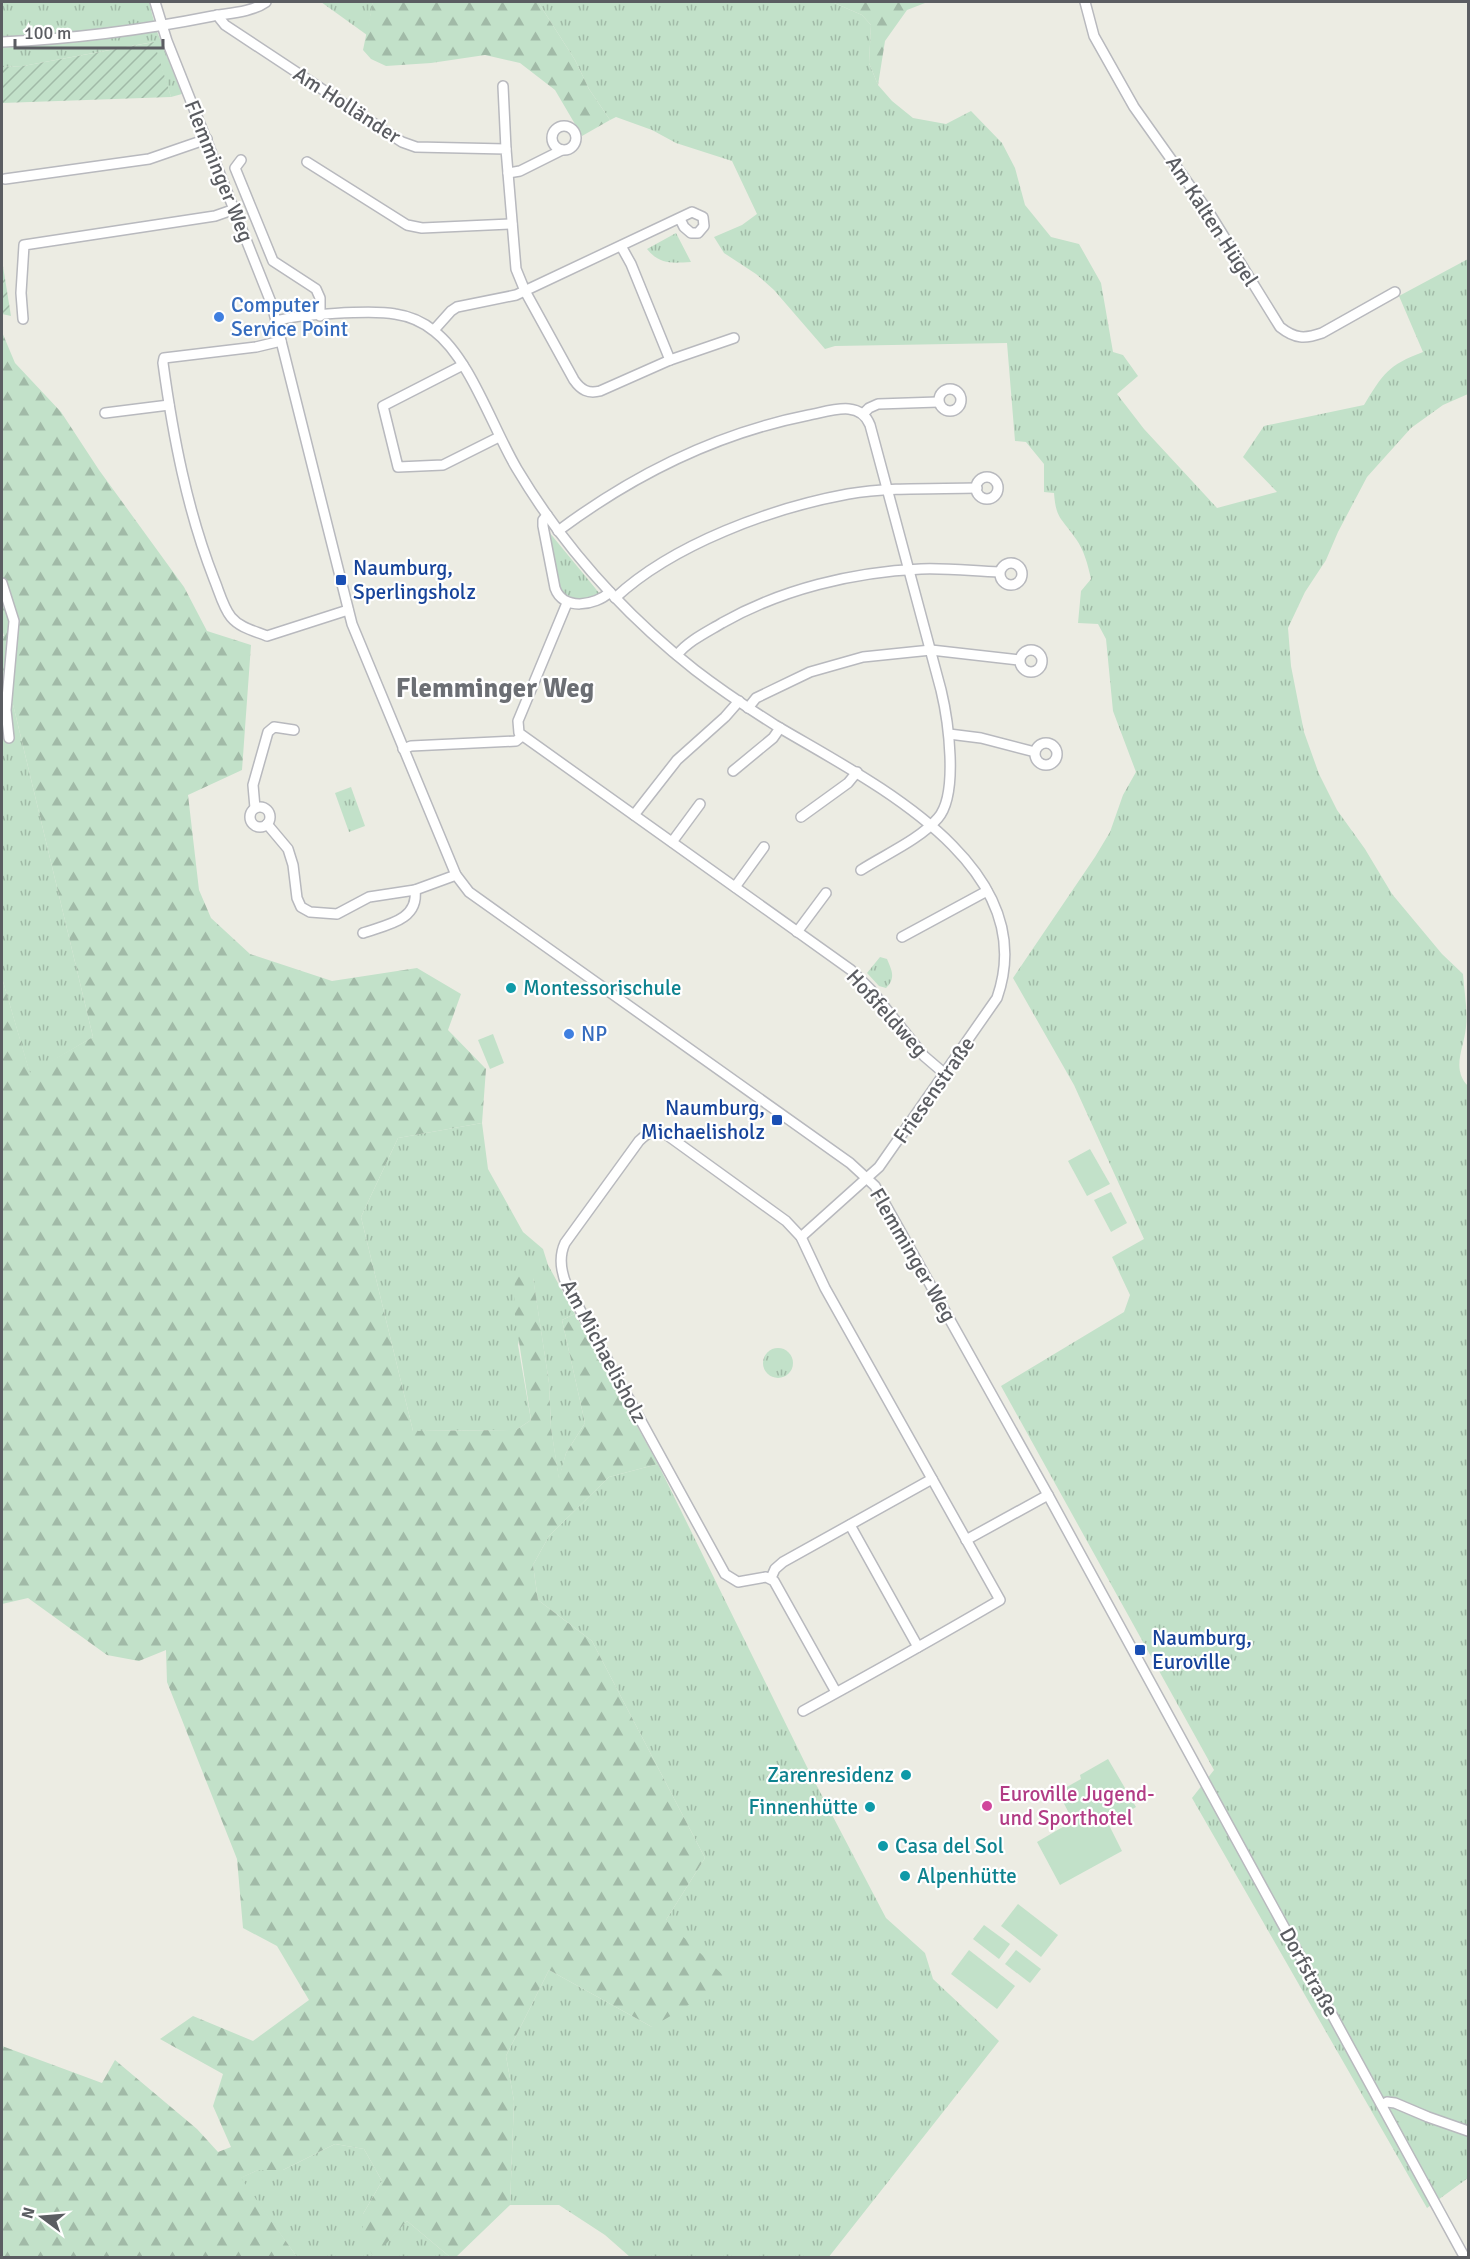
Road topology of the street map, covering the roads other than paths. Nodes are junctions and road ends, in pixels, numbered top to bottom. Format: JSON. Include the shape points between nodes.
{"nodes":[{"id":1,"x":154,"y":2,"type":"edge"},
{"id":2,"x":266,"y":2,"type":"edge"},
{"id":3,"x":1085,"y":2,"type":"edge"},
{"id":4,"x":217,"y":15,"type":"junction"},
{"id":5,"x":161,"y":25,"type":"junction"},
{"id":6,"x":2,"y":42,"type":"edge"},
{"id":7,"x":503,"y":86,"type":"dead end"},
{"id":8,"x":207,"y":139,"type":"junction"},
{"id":9,"x":506,"y":149,"type":"junction"},
{"id":10,"x":562,"y":150,"type":"dead end"},
{"id":11,"x":241,"y":160,"type":"dead end"},
{"id":12,"x":307,"y":162,"type":"dead end"},
{"id":13,"x":508,"y":173,"type":"junction"},
{"id":14,"x":5,"y":179,"type":"dead end"},
{"id":15,"x":235,"y":209,"type":"junction"},
{"id":16,"x":680,"y":219,"type":"dead end"},
{"id":17,"x":512,"y":224,"type":"junction"},
{"id":18,"x":621,"y":246,"type":"junction"},
{"id":19,"x":525,"y":291,"type":"junction"},
{"id":20,"x":1395,"y":292,"type":"dead end"},
{"id":21,"x":320,"y":316,"type":"junction"},
{"id":22,"x":23,"y":319,"type":"dead end"},
{"id":23,"x":277,"y":321,"type":"junction"},
{"id":24,"x":434,"y":330,"type":"junction"},
{"id":25,"x":734,"y":338,"type":"dead end"},
{"id":26,"x":281,"y":341,"type":"junction"},
{"id":27,"x":670,"y":360,"type":"junction"},
{"id":28,"x":463,"y":365,"type":"junction"},
{"id":29,"x":938,"y":402,"type":"dead end"},
{"id":30,"x":170,"y":405,"type":"junction"},
{"id":31,"x":105,"y":413,"type":"dead end"},
{"id":32,"x":863,"y":414,"type":"junction"},
{"id":33,"x":499,"y":437,"type":"junction"},
{"id":34,"x":976,"y":488,"type":"dead end"},
{"id":35,"x":887,"y":490,"type":"junction"},
{"id":36,"x":547,"y":515,"type":"junction"},
{"id":37,"x":558,"y":531,"type":"junction"},
{"id":38,"x":909,"y":570,"type":"junction"},
{"id":39,"x":999,"y":572,"type":"dead end"},
{"id":40,"x":2,"y":583,"type":"edge"},
{"id":41,"x":613,"y":595,"type":"junction"},
{"id":42,"x":567,"y":603,"type":"junction"},
{"id":43,"x":348,"y":610,"type":"junction"},
{"id":44,"x":931,"y":650,"type":"junction"},
{"id":45,"x":677,"y":655,"type":"junction"},
{"id":46,"x":1019,"y":660,"type":"dead end"},
{"id":47,"x":739,"y":701,"type":"junction"},
{"id":48,"x":748,"y":708,"type":"junction"},
{"id":49,"x":780,"y":728,"type":"junction"},
{"id":50,"x":294,"y":730,"type":"dead end"},
{"id":51,"x":949,"y":734,"type":"junction"},
{"id":52,"x":522,"y":736,"type":"junction"},
{"id":53,"x":9,"y":738,"type":"dead end"},
{"id":54,"x":403,"y":749,"type":"junction"},
{"id":55,"x":1035,"y":752,"type":"dead end"},
{"id":56,"x":733,"y":771,"type":"dead end"},
{"id":57,"x":857,"y":772,"type":"junction"},
{"id":58,"x":700,"y":804,"type":"dead end"},
{"id":59,"x":255,"y":808,"type":"junction"},
{"id":60,"x":634,"y":815,"type":"junction"},
{"id":61,"x":801,"y":817,"type":"dead end"},
{"id":62,"x":267,"y":824,"type":"junction"},
{"id":63,"x":930,"y":826,"type":"junction"},
{"id":64,"x":672,"y":842,"type":"junction"},
{"id":65,"x":764,"y":847,"type":"dead end"},
{"id":66,"x":861,"y":870,"type":"dead end"},
{"id":67,"x":456,"y":875,"type":"junction"},
{"id":68,"x":735,"y":887,"type":"junction"},
{"id":69,"x":415,"y":890,"type":"junction"},
{"id":70,"x":987,"y":891,"type":"junction"},
{"id":71,"x":826,"y":893,"type":"dead end"},
{"id":72,"x":797,"y":932,"type":"junction"},
{"id":73,"x":363,"y":933,"type":"dead end"},
{"id":74,"x":902,"y":938,"type":"dead end"},
{"id":75,"x":945,"y":1074,"type":"junction"},
{"id":76,"x":868,"y":1178,"type":"junction"},
{"id":77,"x":801,"y":1237,"type":"junction"},
{"id":78,"x":932,"y":1479,"type":"junction"},
{"id":79,"x":1048,"y":1495,"type":"junction"},
{"id":80,"x":850,"y":1525,"type":"junction"},
{"id":81,"x":966,"y":1540,"type":"junction"},
{"id":82,"x":771,"y":1578,"type":"junction"},
{"id":83,"x":918,"y":1647,"type":"junction"},
{"id":84,"x":1152,"y":1686,"type":"joint"},
{"id":85,"x":836,"y":1692,"type":"junction"},
{"id":86,"x":803,"y":1711,"type":"dead end"},
{"id":87,"x":1382,"y":2105,"type":"junction"},
{"id":88,"x":1468,"y":2131,"type":"edge"},
{"id":89,"x":1465,"y":2258,"type":"edge"}],
"edges":[{"from":1,"to":5,"type":"street","name":"Flemminger Weg"},
{"from":2,"to":4,"type":"street"},
{"from":3,"to":20,"type":"street","name":"Am Kalten Hügel","via":[[1094,36],[1134,107],[1210,214],[1280,327],[1290,335],[1310,337]]},
{"from":4,"to":5,"type":"street"},
{"from":4,"to":9,"type":"street","name":"Am Holländer","via":[[225,25],[402,142],[416,147]]},
{"from":5,"to":6,"type":"street"},
{"from":5,"to":8,"type":"street","name":"Flemminger Weg"},
{"from":7,"to":9,"type":"street"},
{"from":8,"to":14,"type":"street","via":[[148,159]]},
{"from":8,"to":15,"type":"street","name":"Flemminger Weg"},
{"from":9,"to":13,"type":"street"},
{"from":10,"to":13,"type":"street"},
{"from":11,"to":21,"type":"street","via":[[236,168],[273,261],[316,289]]},
{"from":12,"to":17,"type":"street","via":[[407,225],[422,228]]},
{"from":13,"to":17,"type":"street"},
{"from":15,"to":22,"type":"street","via":[[215,216],[24,244]]},
{"from":15,"to":23,"type":"street","name":"Flemminger Weg"},
{"from":16,"to":18,"type":"street"},
{"from":17,"to":19,"type":"street","via":[[516,269]]},
{"from":18,"to":19,"type":"street"},
{"from":18,"to":27,"type":"street"},
{"from":19,"to":24,"type":"street","via":[[457,307]]},
{"from":19,"to":27,"type":"street","via":[[574,380],[584,390],[600,391]]},
{"from":21,"to":23,"type":"street"},
{"from":21,"to":24,"type":"street","via":[[393,314]]},
{"from":23,"to":26,"type":"street","name":"Flemminger Weg"},
{"from":24,"to":28,"type":"street"},
{"from":25,"to":27,"type":"street"},
{"from":26,"to":30,"type":"street","via":[[164,358]]},
{"from":26,"to":43,"type":"street","name":"Flemminger Weg"},
{"from":28,"to":33,"type":"street"},
{"from":28,"to":33,"type":"street","via":[[383,406],[398,467],[443,465]]},
{"from":29,"to":32,"type":"street","via":[[878,404]]},
{"from":30,"to":31,"type":"street"},
{"from":30,"to":43,"type":"street","via":[[200,540],[233,619],[267,636]]},
{"from":32,"to":35,"type":"street","via":[[870,425]]},
{"from":32,"to":37,"type":"street","via":[[848,409],[820,412],[762,426],[706,446],[632,482]]},
{"from":33,"to":36,"type":"street"},
{"from":34,"to":35,"type":"street"},
{"from":35,"to":38,"type":"street"},
{"from":35,"to":41,"type":"street","via":[[821,500],[747,522],[683,552]]},
{"from":36,"to":37,"type":"street"},
{"from":36,"to":42,"type":"street","via":[[543,526],[555,588]]},
{"from":37,"to":41,"type":"street"},
{"from":38,"to":39,"type":"street"},
{"from":38,"to":44,"type":"street"},
{"from":38,"to":45,"type":"street","via":[[849,578],[785,595],[730,619]]},
{"from":40,"to":53,"type":"street","via":[[14,621],[6,710]]},
{"from":41,"to":42,"type":"street"},
{"from":41,"to":45,"type":"street"},
{"from":42,"to":52,"type":"street","via":[[518,721]]},
{"from":43,"to":54,"type":"street","name":"Flemminger Weg"},
{"from":44,"to":46,"type":"street"},
{"from":44,"to":48,"type":"street","via":[[882,655],[810,672],[756,698]]},
{"from":44,"to":51,"type":"street"},
{"from":45,"to":47,"type":"street"},
{"from":47,"to":48,"type":"street"},
{"from":47,"to":60,"type":"street","via":[[677,760]]},
{"from":48,"to":49,"type":"street"},
{"from":49,"to":56,"type":"street"},
{"from":49,"to":57,"type":"street"},
{"from":50,"to":59,"type":"street","via":[[274,727],[268,732],[253,785]]},
{"from":51,"to":55,"type":"street"},
{"from":51,"to":63,"type":"street","via":[[945,808]]},
{"from":52,"to":54,"type":"street","via":[[516,741]]},
{"from":52,"to":60,"type":"street","name":"Hoßfeldweg"},
{"from":54,"to":67,"type":"street","name":"Flemminger Weg"},
{"from":57,"to":61,"type":"street"},
{"from":57,"to":63,"type":"street"},
{"from":58,"to":64,"type":"street"},
{"from":59,"to":62,"type":"street","via":[[268,810]]},
{"from":59,"to":62,"type":"street","via":[[249,815],[250,822],[259,827]]},
{"from":60,"to":64,"type":"street","name":"Hoßfeldweg"},
{"from":62,"to":69,"type":"street","via":[[288,849],[297,897],[310,912],[337,914],[369,897]]},
{"from":63,"to":66,"type":"street"},
{"from":63,"to":70,"type":"street","via":[[963,858]]},
{"from":64,"to":68,"type":"street","name":"Hoßfeldweg"},
{"from":65,"to":68,"type":"street"},
{"from":67,"to":69,"type":"street"},
{"from":67,"to":76,"type":"street","name":"Flemminger Weg","via":[[469,892]]},
{"from":68,"to":72,"type":"street","name":"Hoßfeldweg"},
{"from":69,"to":73,"type":"street","via":[[413,908],[407,916]]},
{"from":70,"to":74,"type":"street"},
{"from":70,"to":75,"type":"street","name":"Friesenstraße","via":[[1005,943],[1004,971],[997,998]]},
{"from":71,"to":72,"type":"street"},
{"from":72,"to":75,"type":"street","name":"Hoßfeldweg","via":[[860,978],[919,1050]]},
{"from":75,"to":76,"type":"street","name":"Friesenstraße"},
{"from":76,"to":77,"type":"street"},
{"from":76,"to":79,"type":"street","name":"Flemminger Weg"},
{"from":77,"to":78,"type":"street","name":"Am Michaelisholz"},
{"from":77,"to":82,"type":"street","name":"Am Michaelisholz","via":[[764,1203],[667,1134],[652,1131],[639,1141],[565,1243],[560,1260],[567,1286],[725,1574],[742,1583]]},
{"from":78,"to":80,"type":"street"},
{"from":78,"to":81,"type":"street","name":"Am Michaelisholz"},
{"from":79,"to":81,"type":"street"},
{"from":79,"to":84,"type":"street","name":"Flemminger Weg"},
{"from":80,"to":82,"type":"street","via":[[783,1562]]},
{"from":80,"to":83,"type":"street"},
{"from":81,"to":83,"type":"street","name":"Am Michaelisholz","via":[[1000,1600]]},
{"from":82,"to":85,"type":"street"},
{"from":83,"to":85,"type":"street","name":"Am Michaelisholz"},
{"from":84,"to":87,"type":"street","name":"Dorfstraße"},
{"from":85,"to":86,"type":"street","name":"Am Michaelisholz"},
{"from":87,"to":88,"type":"street","via":[[1395,2103]]},
{"from":87,"to":89,"type":"street","name":"Dorfstraße"}]}
